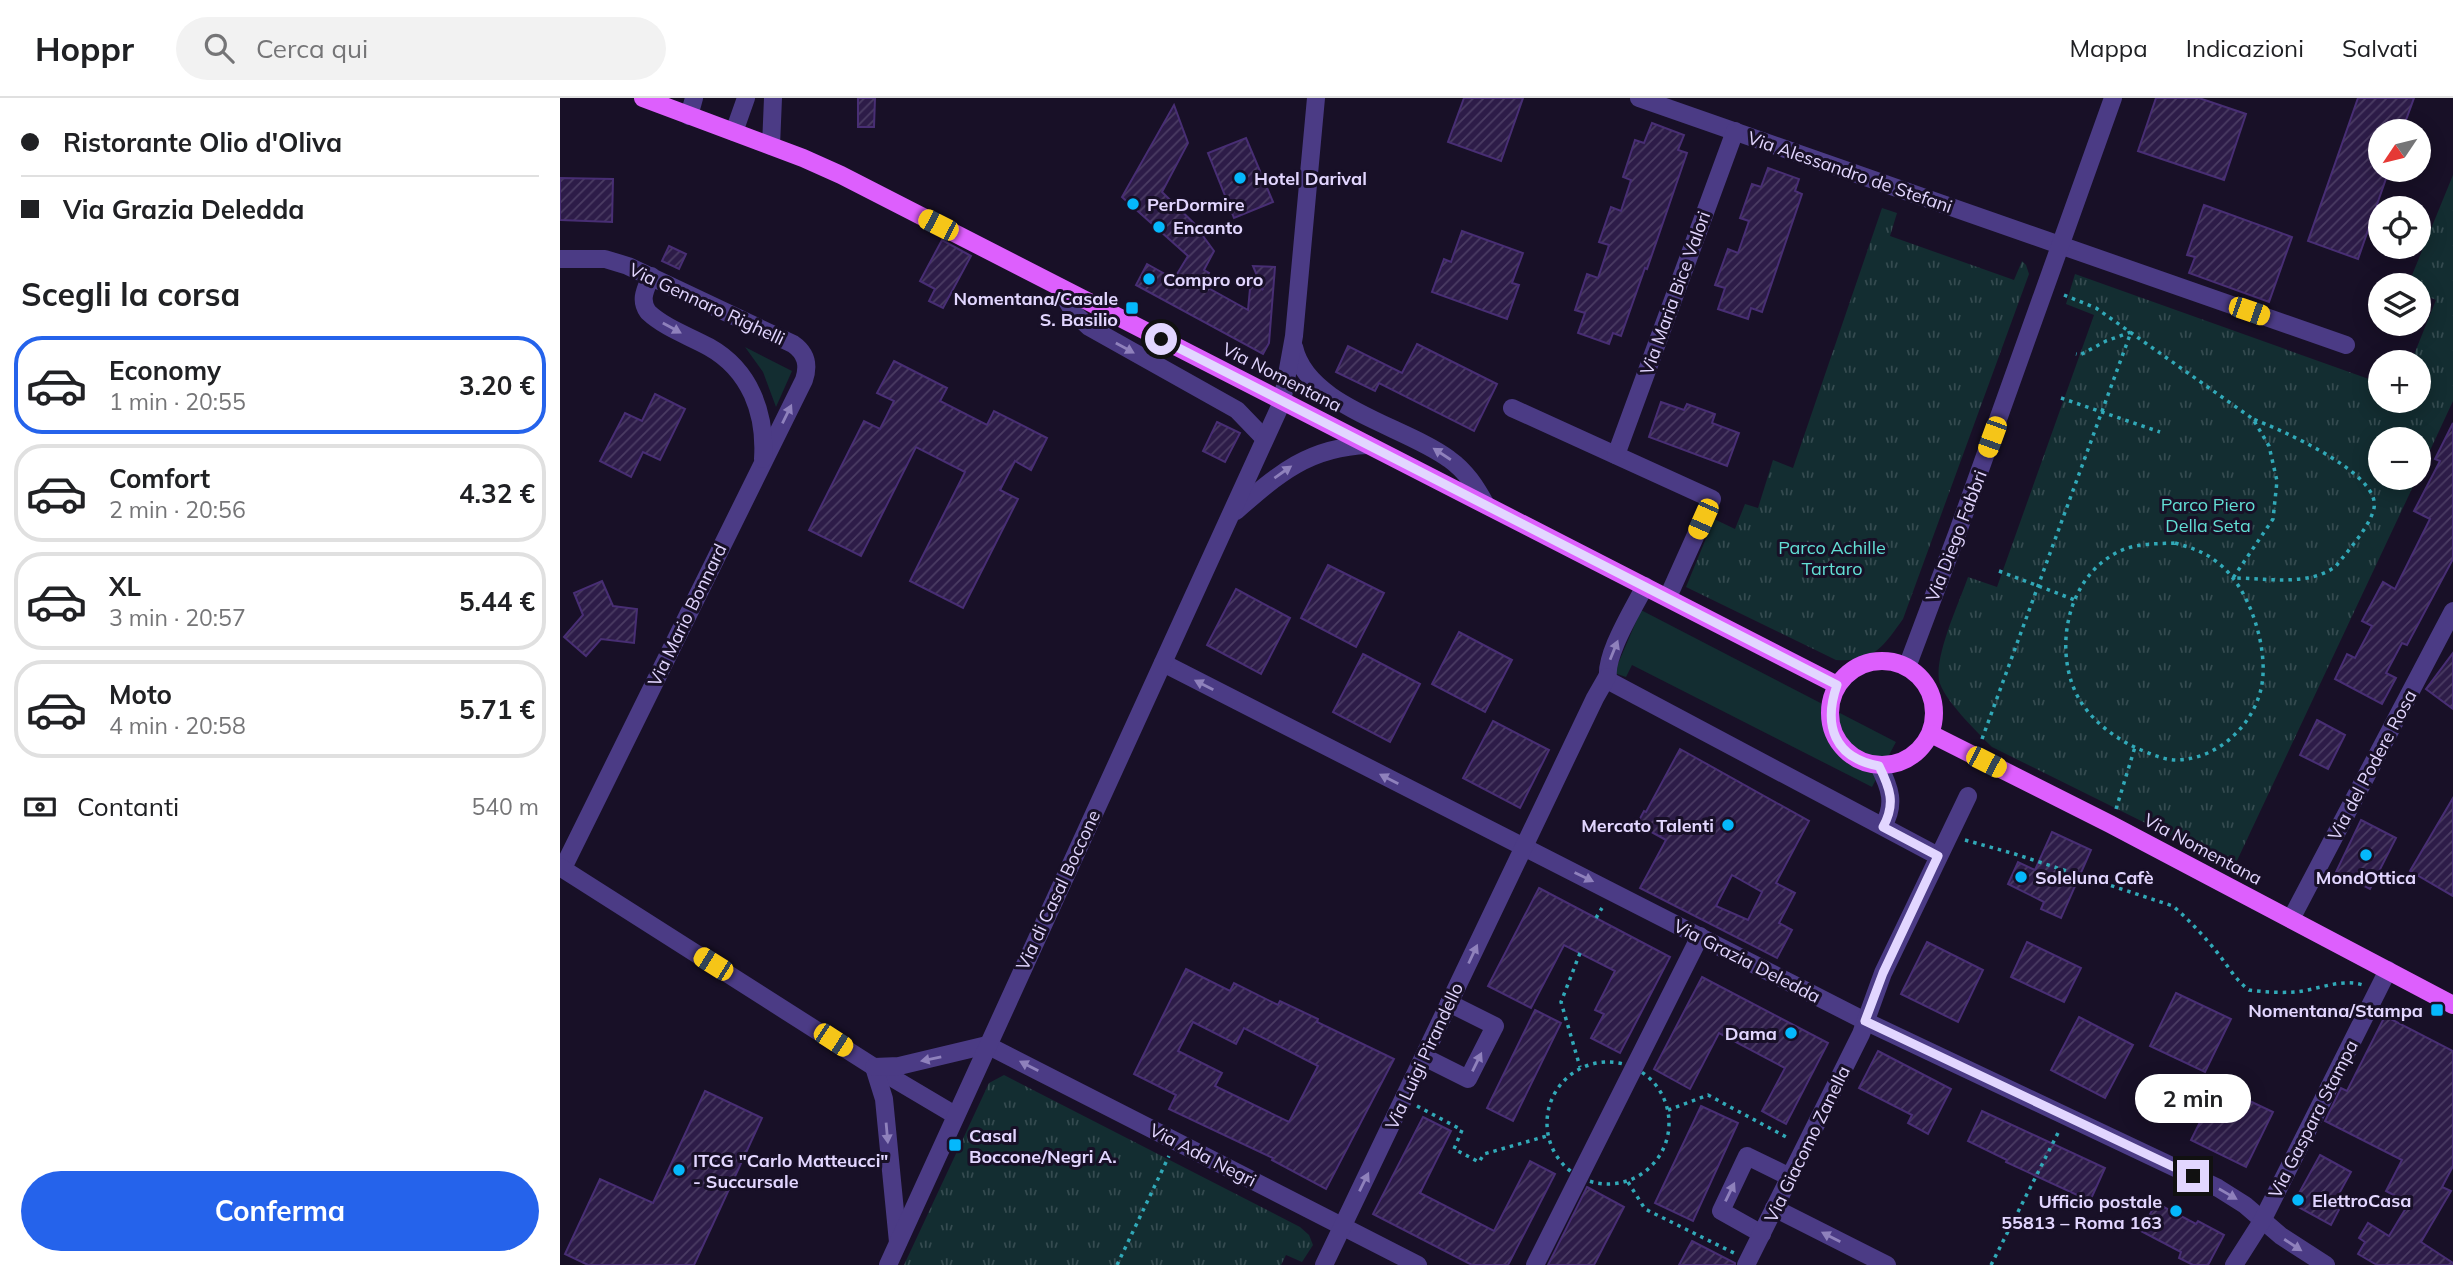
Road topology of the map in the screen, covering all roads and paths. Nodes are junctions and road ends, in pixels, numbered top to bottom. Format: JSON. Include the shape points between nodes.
{"nodes":[{"id":1,"x":746,"y":98,"type":"edge"},
{"id":2,"x":773,"y":98,"type":"edge"},
{"id":3,"x":1316,"y":98,"type":"edge"},
{"id":4,"x":1639,"y":98,"type":"edge"},
{"id":5,"x":2113,"y":98,"type":"edge"},
{"id":6,"x":647,"y":99,"type":"edge"},
{"id":7,"x":692,"y":107,"type":"edge"},
{"id":8,"x":1735,"y":131,"type":"junction"},
{"id":9,"x":734,"y":132,"type":"junction"},
{"id":10,"x":771,"y":146,"type":"junction"},
{"id":11,"x":2061,"y":246,"type":"junction"},
{"id":12,"x":560,"y":259,"type":"edge"},
{"id":13,"x":651,"y":276,"type":"junction"},
{"id":14,"x":1059,"y":287,"type":"junction"},
{"id":15,"x":2064,"y":295,"type":"dead end"},
{"id":16,"x":2131,"y":332,"type":"junction"},
{"id":17,"x":1293,"y":344,"type":"junction"},
{"id":18,"x":2346,"y":345,"type":"dead end"},
{"id":19,"x":2076,"y":354,"type":"dead end"},
{"id":20,"x":806,"y":359,"type":"joint"},
{"id":21,"x":2061,"y":398,"type":"dead end"},
{"id":22,"x":1282,"y":402,"type":"junction"},
{"id":23,"x":1512,"y":408,"type":"dead end"},
{"id":24,"x":2102,"y":412,"type":"junction"},
{"id":25,"x":2253,"y":419,"type":"junction"},
{"id":26,"x":2160,"y":432,"type":"dead end"},
{"id":27,"x":1264,"y":438,"type":"junction"},
{"id":28,"x":1368,"y":445,"type":"junction"},
{"id":29,"x":1616,"y":455,"type":"junction"},
{"id":30,"x":762,"y":468,"type":"junction"},
{"id":31,"x":1486,"y":505,"type":"junction"},
{"id":32,"x":1230,"y":516,"type":"junction"},
{"id":33,"x":1999,"y":571,"type":"dead end"},
{"id":34,"x":2233,"y":578,"type":"junction"},
{"id":35,"x":1645,"y":586,"type":"junction"},
{"id":36,"x":2039,"y":586,"type":"junction"},
{"id":37,"x":1668,"y":597,"type":"junction"},
{"id":38,"x":2075,"y":600,"type":"junction"},
{"id":39,"x":2453,"y":611,"type":"edge"},
{"id":40,"x":1163,"y":663,"type":"junction"},
{"id":41,"x":1907,"y":667,"type":"junction"},
{"id":42,"x":1607,"y":677,"type":"junction"},
{"id":43,"x":1837,"y":685,"type":"junction"},
{"id":44,"x":1931,"y":734,"type":"junction"},
{"id":45,"x":1981,"y":741,"type":"dead end"},
{"id":46,"x":2135,"y":747,"type":"junction"},
{"id":47,"x":1879,"y":766,"type":"junction"},
{"id":48,"x":1968,"y":796,"type":"dead end"},
{"id":49,"x":2110,"y":824,"type":"junction"},
{"id":50,"x":1883,"y":827,"type":"junction"},
{"id":51,"x":1948,"y":835,"type":"junction"},
{"id":52,"x":1523,"y":846,"type":"junction"},
{"id":53,"x":1938,"y":856,"type":"junction"},
{"id":54,"x":561,"y":868,"type":"edge"},
{"id":55,"x":2291,"y":919,"type":"junction"},
{"id":56,"x":1700,"y":936,"type":"junction"},
{"id":57,"x":1580,"y":953,"type":"dead end"},
{"id":58,"x":2388,"y":970,"type":"junction"},
{"id":59,"x":2378,"y":990,"type":"junction"},
{"id":60,"x":1449,"y":1003,"type":"junction"},
{"id":61,"x":2453,"y":1005,"type":"edge"},
{"id":62,"x":1865,"y":1021,"type":"junction"},
{"id":63,"x":987,"y":1045,"type":"junction"},
{"id":64,"x":1424,"y":1057,"type":"junction"},
{"id":65,"x":874,"y":1067,"type":"junction"},
{"id":66,"x":1580,"y":1067,"type":"dead end"},
{"id":67,"x":1404,"y":1099,"type":"junction"},
{"id":68,"x":1668,"y":1110,"type":"dead end"},
{"id":69,"x":955,"y":1115,"type":"junction"},
{"id":70,"x":2067,"y":1117,"type":"junction"},
{"id":71,"x":1547,"y":1136,"type":"dead end"},
{"id":72,"x":1177,"y":1142,"type":"junction"},
{"id":73,"x":1804,"y":1146,"type":"junction"},
{"id":74,"x":1790,"y":1177,"type":"junction"},
{"id":75,"x":1628,"y":1182,"type":"dead end"},
{"id":76,"x":1774,"y":1208,"type":"junction"},
{"id":77,"x":2262,"y":1221,"type":"junction"},
{"id":78,"x":1342,"y":1227,"type":"junction"},
{"id":79,"x":1762,"y":1234,"type":"junction"},
{"id":80,"x":898,"y":1242,"type":"junction"},
{"id":81,"x":1747,"y":1263,"type":"edge"},
{"id":82,"x":888,"y":1265,"type":"edge"},
{"id":83,"x":1117,"y":1265,"type":"edge"},
{"id":84,"x":1324,"y":1265,"type":"edge"},
{"id":85,"x":1418,"y":1265,"type":"edge"},
{"id":86,"x":1535,"y":1265,"type":"edge"},
{"id":87,"x":1887,"y":1265,"type":"edge"},
{"id":88,"x":1991,"y":1265,"type":"edge"},
{"id":89,"x":2234,"y":1265,"type":"edge"},
{"id":90,"x":2326,"y":1265,"type":"edge"}],
"edges":[{"from":1,"to":9,"type":"street"},
{"from":2,"to":10,"type":"street"},
{"from":3,"to":17,"type":"street","name":"Via di Casal Boccone"},
{"from":4,"to":8,"type":"street","name":"Via Alessandro de Stefani"},
{"from":5,"to":11,"type":"street","name":"Via Diego Fabbri"},
{"from":6,"to":7,"type":"main road","name":"Via Nomentana"},
{"from":7,"to":9,"type":"main road","name":"Via Nomentana"},
{"from":8,"to":11,"type":"street","name":"Via Alessandro de Stefani"},
{"from":8,"to":29,"type":"street","name":"Via Maria Bice Valori"},
{"from":9,"to":10,"type":"main road","name":"Via Nomentana"},
{"from":10,"to":14,"type":"main road","name":"Via Nomentana","via":[[841,175]]},
{"from":11,"to":18,"type":"street"},
{"from":11,"to":41,"type":"street","name":"Via Diego Fabbri"},
{"from":12,"to":13,"type":"street","name":"Via Gennaro Righelli","via":[[612,261]]},
{"from":13,"to":20,"type":"street","name":"Via Gennaro Righelli","via":[[793,344]]},
{"from":13,"to":30,"type":"street","one_way":true,"via":[[643,298],[648,312],[721,355],[745,378],[760,418]]},
{"from":14,"to":22,"type":"main road","name":"Via Nomentana"},
{"from":14,"to":27,"type":"street","one_way":true,"via":[[1083,323],[1237,410]]},
{"from":15,"to":16,"type":"path","via":[[2096,308]]},
{"from":16,"to":19,"type":"path"},
{"from":16,"to":24,"type":"path"},
{"from":16,"to":25,"type":"path"},
{"from":17,"to":22,"type":"street","name":"Via di Casal Boccone"},
{"from":31,"to":17,"type":"street","name":"Via Nomentana","one_way":true,"via":[[1467,475],[1446,456],[1322,389],[1304,370]]},
{"from":30,"to":20,"type":"street","name":"Via Mario Bonnard","one_way":true,"via":[[804,380]]},
{"from":21,"to":24,"type":"path"},
{"from":22,"to":27,"type":"street","name":"Via di Casal Boccone"},
{"from":22,"to":28,"type":"main road","name":"Via Nomentana"},
{"from":23,"to":29,"type":"street"},
{"from":24,"to":26,"type":"path"},
{"from":24,"to":36,"type":"path"},
{"from":25,"to":34,"type":"path","via":[[2269,446],[2277,481],[2273,519]]},
{"from":25,"to":34,"type":"path","via":[[2320,449],[2361,481],[2375,504],[2358,537],[2328,572],[2284,580]]},
{"from":27,"to":32,"type":"street","name":"Via di Casal Boccone"},
{"from":28,"to":31,"type":"main road","name":"Via Nomentana"},
{"from":32,"to":28,"type":"street","name":"Via di Casal Boccone","one_way":true,"via":[[1297,462],[1336,448]]},
{"from":29,"to":37,"type":"street","via":[[1712,499]]},
{"from":30,"to":54,"type":"street","name":"Via Mario Bonnard"},
{"from":31,"to":35,"type":"main road","name":"Via Nomentana"},
{"from":32,"to":40,"type":"street","name":"Via di Casal Boccone"},
{"from":33,"to":36,"type":"path"},
{"from":34,"to":38,"type":"path","via":[[2198,549],[2146,544],[2118,552],[2096,567]]},
{"from":34,"to":46,"type":"path","via":[[2249,604],[2263,666],[2261,690],[2244,725],[2220,746],[2191,758],[2175,760]]},
{"from":35,"to":37,"type":"main road","name":"Via Nomentana"},
{"from":42,"to":35,"type":"street","name":"Via Luigi Pirandello","one_way":true,"via":[[1614,648]]},
{"from":36,"to":38,"type":"path"},
{"from":36,"to":45,"type":"path"},
{"from":37,"to":43,"type":"main road","name":"Via Nomentana"},
{"from":38,"to":46,"type":"path","via":[[2066,625],[2065,660],[2076,692],[2094,718]]},
{"from":39,"to":55,"type":"street","name":"Via del Podere Rosa"},
{"from":52,"to":40,"type":"street","name":"Via Grazia Deledda","one_way":true},
{"from":40,"to":63,"type":"street","name":"Via di Casal Boccone"},
{"from":41,"to":43,"type":"main road","via":[[1872,662],[1849,672]]},
{"from":41,"to":44,"type":"main road","via":[[1919,676],[1932,698]]},
{"from":42,"to":50,"type":"street"},
{"from":42,"to":52,"type":"street","name":"Via Luigi Pirandello"},
{"from":43,"to":47,"type":"main road","via":[[1830,704],[1837,741],[1855,758]]},
{"from":44,"to":47,"type":"main road","via":[[1914,755]]},
{"from":44,"to":49,"type":"main road","name":"Via Nomentana"},
{"from":46,"to":49,"type":"path"},
{"from":47,"to":50,"type":"street","via":[[1892,799]]},
{"from":48,"to":51,"type":"street","name":"Via Giacomo Zanella"},
{"from":49,"to":55,"type":"main road","name":"Via Nomentana"},
{"from":50,"to":53,"type":"street"},
{"from":51,"to":53,"type":"street","name":"Via Giacomo Zanella"},
{"from":51,"to":59,"type":"path","via":[[2173,906],[2249,990],[2295,992],[2354,982]]},
{"from":52,"to":56,"type":"street","name":"Via Grazia Deledda","one_way":true},
{"from":60,"to":52,"type":"street","name":"Via Luigi Pirandello","one_way":true},
{"from":53,"to":62,"type":"street","name":"Via Giacomo Zanella"},
{"from":54,"to":65,"type":"street"},
{"from":55,"to":58,"type":"main road","name":"Via Nomentana"},
{"from":56,"to":62,"type":"street","name":"Via Grazia Deledda"},
{"from":56,"to":86,"type":"street"},
{"from":57,"to":66,"type":"path","via":[[1561,1002]]},
{"from":58,"to":59,"type":"street","name":"Via Gaspara Stampa"},
{"from":58,"to":61,"type":"main road","name":"Via Nomentana"},
{"from":59,"to":77,"type":"street","name":"Via Gaspara Stampa"},
{"from":60,"to":64,"type":"street","name":"Via Luigi Pirandello"},
{"from":64,"to":60,"type":"street","one_way":true,"via":[[1468,1079],[1495,1026]]},
{"from":62,"to":70,"type":"street","name":"Via Grazia Deledda"},
{"from":62,"to":73,"type":"street","name":"Via Giacomo Zanella"},
{"from":63,"to":65,"type":"street","one_way":true,"via":[[899,1066]]},
{"from":63,"to":69,"type":"street","name":"Via di Casal Boccone"},
{"from":72,"to":63,"type":"street","name":"Via Ada Negri","one_way":true},
{"from":64,"to":67,"type":"street","name":"Via Luigi Pirandello"},
{"from":65,"to":69,"type":"street"},
{"from":65,"to":80,"type":"street","one_way":true,"via":[[884,1099]]},
{"from":67,"to":71,"type":"path","via":[[1462,1130],[1454,1149],[1479,1162],[1484,1154]]},
{"from":78,"to":67,"type":"street","name":"Via Luigi Pirandello","one_way":true},
{"from":68,"to":73,"type":"path","via":[[1708,1095]]},
{"from":69,"to":80,"type":"street","name":"Via di Casal Boccone"},
{"from":70,"to":77,"type":"street","name":"Via Grazia Deledda","one_way":true,"via":[[2218,1188]]},
{"from":70,"to":88,"type":"path"},
{"from":72,"to":78,"type":"street","name":"Via Ada Negri"},
{"from":72,"to":83,"type":"path"},
{"from":73,"to":74,"type":"street","name":"Via Giacomo Zanella"},
{"from":74,"to":76,"type":"street","name":"Via Giacomo Zanella"},
{"from":79,"to":74,"type":"street","one_way":true,"via":[[1721,1211],[1747,1156]]},
{"from":75,"to":81,"type":"path","via":[[1645,1209]]},
{"from":76,"to":79,"type":"street","name":"Via Giacomo Zanella"},
{"from":87,"to":76,"type":"street","one_way":true},
{"from":77,"to":89,"type":"street","name":"Via Gaspara Stampa"},
{"from":77,"to":90,"type":"street","name":"Via Grazia Deledda","one_way":true},
{"from":78,"to":84,"type":"street","name":"Via Luigi Pirandello"},
{"from":78,"to":85,"type":"street","name":"Via Ada Negri"},
{"from":79,"to":81,"type":"street","name":"Via Giacomo Zanella"},
{"from":80,"to":82,"type":"street","name":"Via di Casal Boccone"}]}
